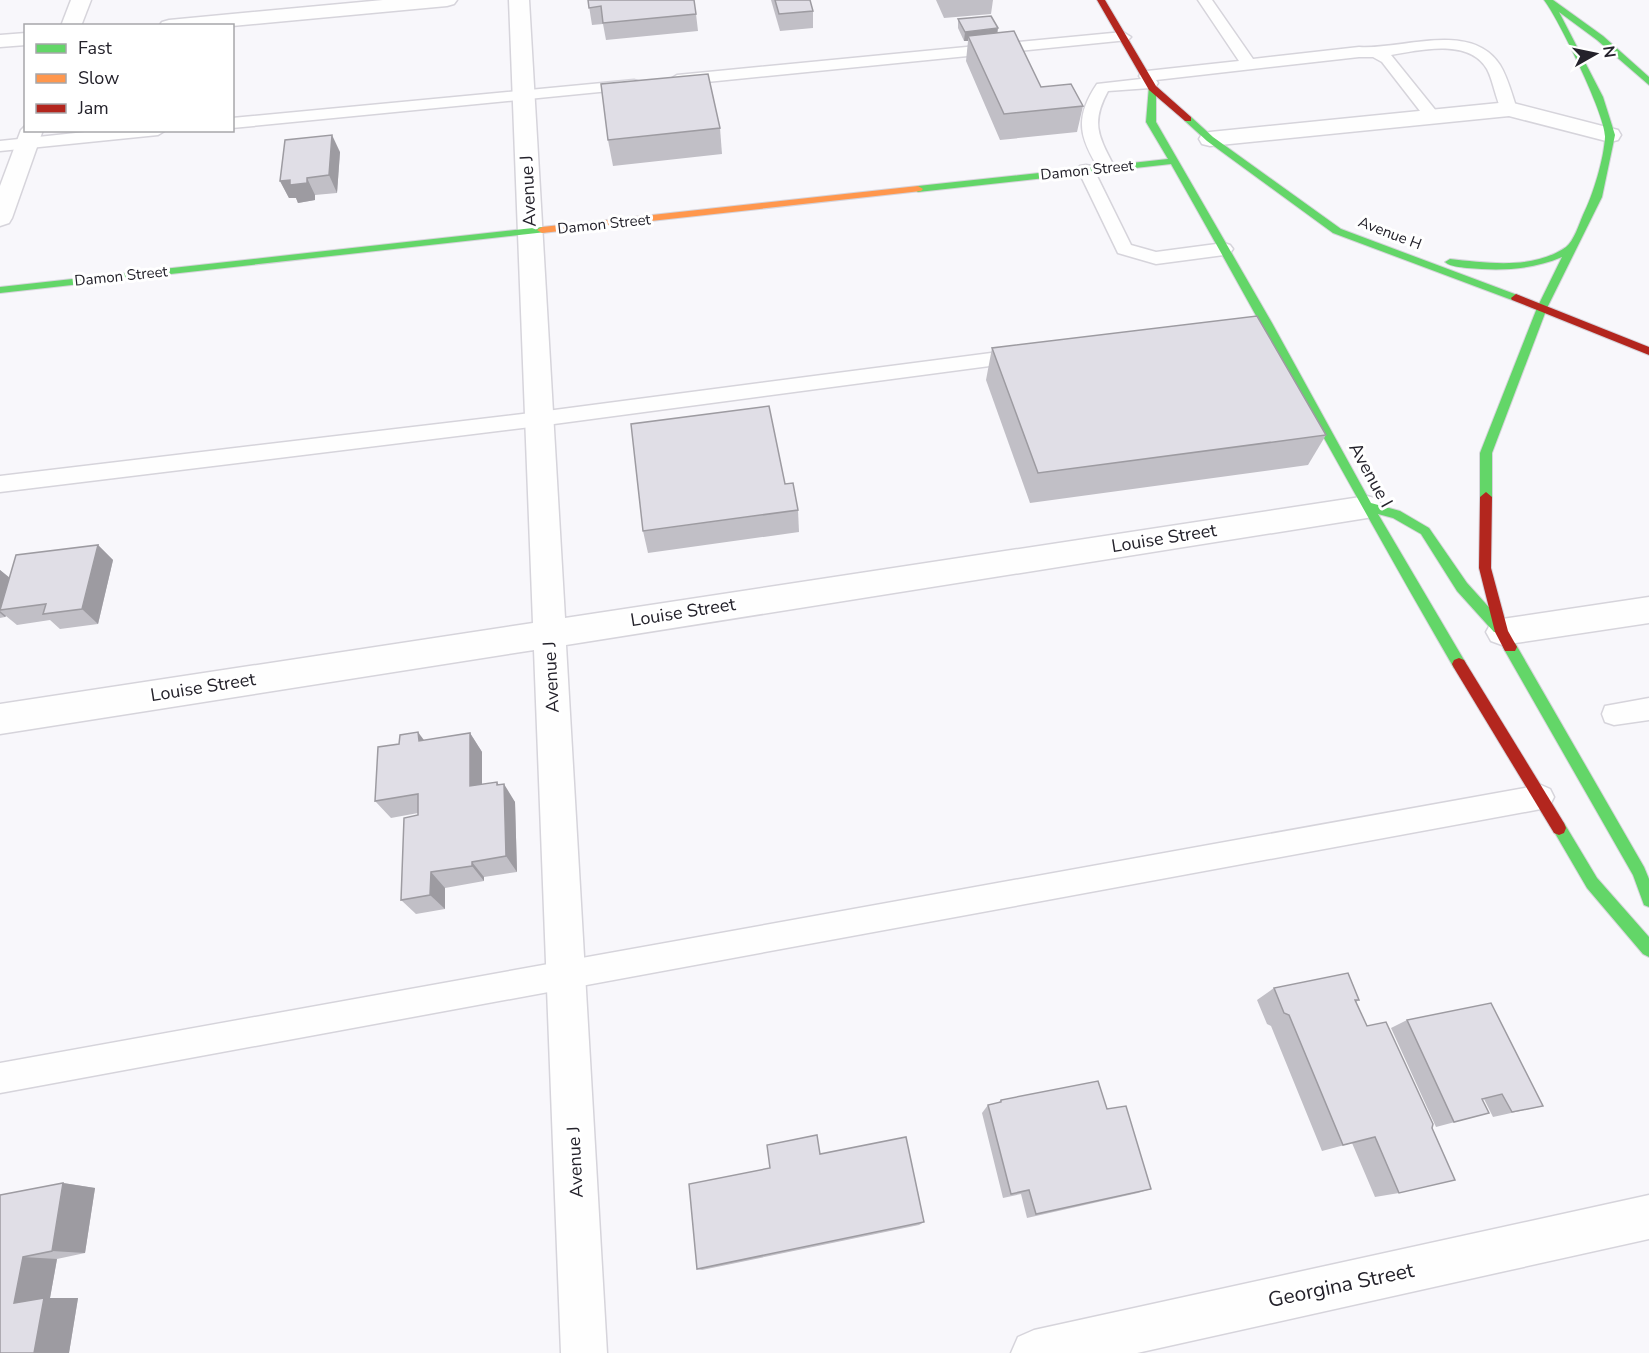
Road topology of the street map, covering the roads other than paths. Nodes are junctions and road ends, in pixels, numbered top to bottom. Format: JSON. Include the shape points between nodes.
{"nodes":[{"id":1,"x":81,"y":0,"type":"edge"},
{"id":2,"x":447,"y":0,"type":"edge"},
{"id":3,"x":519,"y":0,"type":"edge"},
{"id":4,"x":1101,"y":0,"type":"edge"},
{"id":5,"x":1205,"y":0,"type":"edge"},
{"id":6,"x":1549,"y":1,"type":"edge"},
{"id":7,"x":72,"y":24,"type":"edge"},
{"id":8,"x":190,"y":24,"type":"edge"},
{"id":9,"x":1123,"y":37,"type":"junction"},
{"id":10,"x":24,"y":39,"type":"edge"},
{"id":11,"x":0,"y":41,"type":"edge"},
{"id":12,"x":1376,"y":53,"type":"junction"},
{"id":13,"x":1249,"y":64,"type":"junction"},
{"id":14,"x":1150,"y":82,"type":"junction"},
{"id":15,"x":1649,"y":82,"type":"edge"},
{"id":16,"x":524,"y":95,"type":"junction"},
{"id":17,"x":1509,"y":109,"type":"junction"},
{"id":18,"x":1433,"y":117,"type":"junction"},
{"id":19,"x":234,"y":123,"type":"edge"},
{"id":20,"x":121,"y":132,"type":"edge"},
{"id":21,"x":1610,"y":135,"type":"junction"},
{"id":22,"x":30,"y":137,"type":"edge"},
{"id":23,"x":1210,"y":139,"type":"junction"},
{"id":24,"x":0,"y":146,"type":"edge"},
{"id":25,"x":1173,"y":161,"type":"junction"},
{"id":26,"x":1107,"y":168,"type":"junction"},
{"id":27,"x":1086,"y":170,"type":"junction"},
{"id":28,"x":0,"y":218,"type":"edge"},
{"id":29,"x":530,"y":232,"type":"junction"},
{"id":30,"x":1573,"y":247,"type":"junction"},
{"id":31,"x":1224,"y":249,"type":"junction"},
{"id":32,"x":1389,"y":251,"type":"junction"},
{"id":33,"x":0,"y":290,"type":"edge"},
{"id":34,"x":1542,"y":308,"type":"junction"},
{"id":35,"x":1649,"y":351,"type":"edge"},
{"id":36,"x":1035,"y":354,"type":"edge"},
{"id":37,"x":539,"y":419,"type":"junction"},
{"id":38,"x":0,"y":484,"type":"edge"},
{"id":39,"x":1367,"y":507,"type":"junction"},
{"id":40,"x":1649,"y":610,"type":"edge"},
{"id":41,"x":1502,"y":632,"type":"junction"},
{"id":42,"x":549,"y":633,"type":"junction"},
{"id":43,"x":1649,"y":709,"type":"edge"},
{"id":44,"x":1614,"y":714,"type":"dead end"},
{"id":45,"x":0,"y":719,"type":"edge"},
{"id":46,"x":1541,"y":797,"type":"junction"},
{"id":47,"x":1649,"y":900,"type":"edge"},
{"id":48,"x":1649,"y":949,"type":"edge"},
{"id":49,"x":566,"y":975,"type":"junction"},
{"id":50,"x":0,"y":1078,"type":"edge"},
{"id":51,"x":1649,"y":1217,"type":"edge"},
{"id":52,"x":584,"y":1353,"type":"edge"},
{"id":53,"x":1034,"y":1353,"type":"edge"}],
"edges":[{"from":1,"to":7,"type":"street"},
{"from":2,"to":8,"type":"street"},
{"from":3,"to":16,"type":"street","name":"Avenue J"},
{"from":4,"to":9,"type":"main road"},
{"from":5,"to":13,"type":"lane"},
{"from":6,"to":15,"type":"main road","via":[[1600,38]]},
{"from":6,"to":21,"type":"main road","via":[[1599,97]]},
{"from":9,"to":14,"type":"main road"},
{"from":9,"to":16,"type":"lane"},
{"from":10,"to":11,"type":"street"},
{"from":12,"to":13,"type":"lane"},
{"from":12,"to":17,"type":"lane","via":[[1463,45],[1492,64]]},
{"from":12,"to":18,"type":"lane","via":[[1387,59]]},
{"from":13,"to":14,"type":"lane"},
{"from":14,"to":23,"type":"main road","name":"Avenue H"},
{"from":14,"to":25,"type":"main road","name":"Avenue I","via":[[1151,122]]},
{"from":14,"to":26,"type":"lane","via":[[1103,87],[1089,110],[1088,131]]},
{"from":16,"to":19,"type":"lane"},
{"from":16,"to":29,"type":"street","name":"Avenue J"},
{"from":17,"to":18,"type":"street"},
{"from":17,"to":21,"type":"street"},
{"from":18,"to":23,"type":"street"},
{"from":20,"to":22,"type":"lane"},
{"from":21,"to":30,"type":"main road","via":[[1597,197]]},
{"from":22,"to":24,"type":"lane"},
{"from":22,"to":28,"type":"street"},
{"from":23,"to":32,"type":"main road","name":"Avenue H","via":[[1337,231]]},
{"from":25,"to":26,"type":"main road","name":"Damon Street"},
{"from":25,"to":31,"type":"main road","name":"Avenue I"},
{"from":26,"to":27,"type":"main road","name":"Damon Street"},
{"from":27,"to":29,"type":"main road","name":"Damon Street"},
{"from":27,"to":31,"type":"lane","via":[[1124,249],[1156,258]]},
{"from":29,"to":33,"type":"main road","name":"Damon Street"},
{"from":29,"to":37,"type":"street","name":"Avenue J"},
{"from":30,"to":32,"type":"main road","via":[[1552,260],[1480,266],[1418,259]]},
{"from":30,"to":34,"type":"main road"},
{"from":31,"to":39,"type":"main road","name":"Avenue I","via":[[1257,325]]},
{"from":32,"to":34,"type":"main road","name":"Avenue H"},
{"from":34,"to":35,"type":"main road","name":"Avenue H"},
{"from":34,"to":41,"type":"main road","via":[[1486,453],[1485,568]]},
{"from":36,"to":37,"type":"lane"},
{"from":37,"to":38,"type":"lane"},
{"from":37,"to":42,"type":"street","name":"Avenue J"},
{"from":39,"to":41,"type":"main road","via":[[1396,514],[1425,531],[1462,587]]},
{"from":39,"to":42,"type":"street","name":"Louise Street"},
{"from":39,"to":46,"type":"main road","name":"Avenue I"},
{"from":40,"to":41,"type":"street"},
{"from":41,"to":47,"type":"main road","via":[[1639,872]]},
{"from":42,"to":45,"type":"street","name":"Louise Street"},
{"from":42,"to":49,"type":"street","name":"Avenue J"},
{"from":43,"to":44,"type":"lane"},
{"from":46,"to":48,"type":"main road","name":"Avenue I","via":[[1592,883]]},
{"from":46,"to":49,"type":"lane"},
{"from":49,"to":50,"type":"lane"},
{"from":49,"to":52,"type":"street","name":"Avenue J"},
{"from":51,"to":53,"type":"street","name":"Georgina Street"}]}
